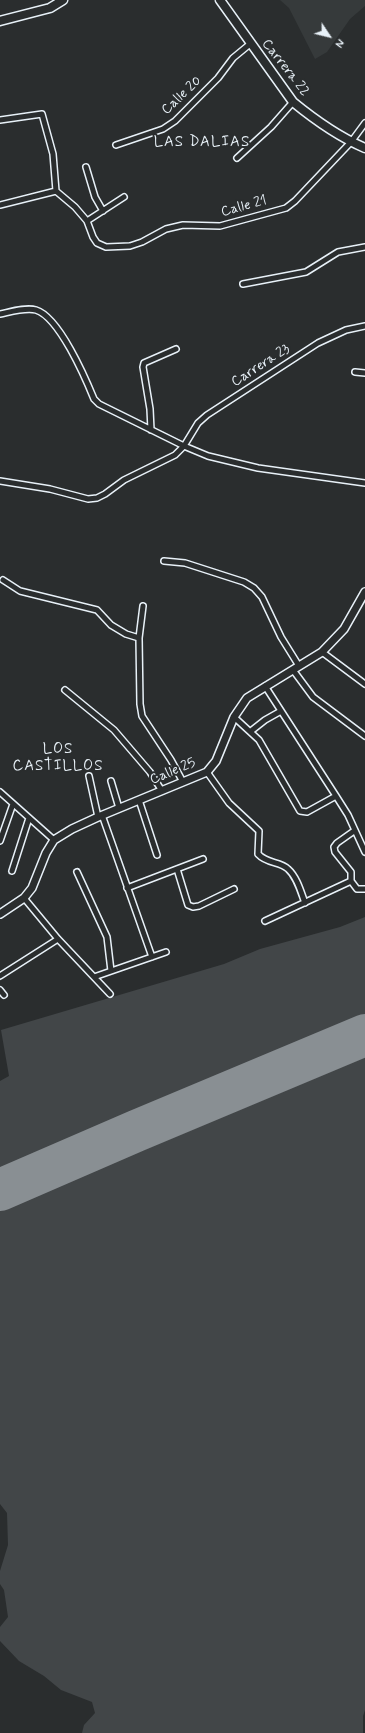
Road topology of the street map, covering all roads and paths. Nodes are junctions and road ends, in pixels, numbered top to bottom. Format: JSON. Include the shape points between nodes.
{"nodes":[{"id":1,"x":63,"y":0,"type":"edge"},
{"id":2,"x":220,"y":0,"type":"edge"},
{"id":3,"x":0,"y":21,"type":"edge"},
{"id":4,"x":250,"y":44,"type":"junction"},
{"id":5,"x":293,"y":102,"type":"junction"},
{"id":6,"x":0,"y":120,"type":"edge"},
{"id":7,"x":365,"y":123,"type":"edge"},
{"id":8,"x":350,"y":142,"type":"junction"},
{"id":9,"x":116,"y":145,"type":"dead end"},
{"id":10,"x":365,"y":148,"type":"edge"},
{"id":11,"x":237,"y":158,"type":"dead end"},
{"id":12,"x":86,"y":166,"type":"dead end"},
{"id":13,"x":56,"y":191,"type":"junction"},
{"id":14,"x":124,"y":197,"type":"dead end"},
{"id":15,"x":0,"y":205,"type":"edge"},
{"id":16,"x":103,"y":211,"type":"junction"},
{"id":17,"x":87,"y":221,"type":"junction"},
{"id":18,"x":365,"y":248,"type":"edge"},
{"id":19,"x":243,"y":284,"type":"dead end"},
{"id":20,"x":0,"y":314,"type":"edge"},
{"id":21,"x":365,"y":326,"type":"edge"},
{"id":22,"x":176,"y":349,"type":"dead end"},
{"id":23,"x":355,"y":372,"type":"dead end"},
{"id":24,"x":365,"y":373,"type":"edge"},
{"id":25,"x":151,"y":430,"type":"junction"},
{"id":26,"x":184,"y":446,"type":"junction"},
{"id":27,"x":0,"y":481,"type":"edge"},
{"id":28,"x":365,"y":483,"type":"edge"},
{"id":29,"x":164,"y":561,"type":"dead end"},
{"id":30,"x":3,"y":580,"type":"dead end"},
{"id":31,"x":365,"y":592,"type":"edge"},
{"id":32,"x":143,"y":606,"type":"dead end"},
{"id":33,"x":139,"y":638,"type":"junction"},
{"id":34,"x":322,"y":652,"type":"junction"},
{"id":35,"x":296,"y":668,"type":"junction"},
{"id":36,"x":365,"y":684,"type":"edge"},
{"id":37,"x":265,"y":686,"type":"junction"},
{"id":38,"x":65,"y":690,"type":"dead end"},
{"id":39,"x":281,"y":711,"type":"junction"},
{"id":40,"x":234,"y":716,"type":"junction"},
{"id":41,"x":251,"y":731,"type":"junction"},
{"id":42,"x":365,"y":736,"type":"edge"},
{"id":43,"x":207,"y":772,"type":"junction"},
{"id":44,"x":89,"y":776,"type":"dead end"},
{"id":45,"x":111,"y":781,"type":"dead end"},
{"id":46,"x":183,"y":782,"type":"junction"},
{"id":47,"x":162,"y":791,"type":"junction"},
{"id":48,"x":0,"y":792,"type":"edge"},
{"id":49,"x":336,"y":796,"type":"junction"},
{"id":50,"x":139,"y":800,"type":"junction"},
{"id":51,"x":13,"y":804,"type":"junction"},
{"id":52,"x":119,"y":808,"type":"junction"},
{"id":53,"x":100,"y":816,"type":"junction"},
{"id":54,"x":29,"y":818,"type":"junction"},
{"id":55,"x":354,"y":831,"type":"junction"},
{"id":56,"x":54,"y":840,"type":"junction"},
{"id":57,"x":0,"y":841,"type":"edge"},
{"id":58,"x":365,"y":852,"type":"edge"},
{"id":59,"x":157,"y":855,"type":"dead end"},
{"id":60,"x":203,"y":859,"type":"dead end"},
{"id":61,"x":177,"y":869,"type":"junction"},
{"id":62,"x":12,"y":871,"type":"dead end"},
{"id":63,"x":77,"y":872,"type":"dead end"},
{"id":64,"x":351,"y":881,"type":"junction"},
{"id":65,"x":127,"y":888,"type":"junction"},
{"id":66,"x":234,"y":889,"type":"dead end"},
{"id":67,"x":365,"y":889,"type":"edge"},
{"id":68,"x":24,"y":898,"type":"junction"},
{"id":69,"x":305,"y":903,"type":"junction"},
{"id":70,"x":0,"y":914,"type":"edge"},
{"id":71,"x":265,"y":921,"type":"dead end"},
{"id":72,"x":58,"y":939,"type":"junction"},
{"id":73,"x":166,"y":952,"type":"dead end"},
{"id":74,"x":152,"y":956,"type":"junction"},
{"id":75,"x":112,"y":971,"type":"junction"},
{"id":76,"x":0,"y":976,"type":"edge"},
{"id":77,"x":94,"y":977,"type":"junction"},
{"id":78,"x":0,"y":990,"type":"edge"},
{"id":79,"x":110,"y":994,"type":"dead end"},
{"id":80,"x":4,"y":995,"type":"dead end"}],
"edges":[{"from":1,"to":3,"type":"main road","via":[[50,8]]},
{"from":2,"to":4,"type":"main road","name":"Carrera 22"},
{"from":4,"to":5,"type":"main road","name":"Carrera 22"},
{"from":4,"to":9,"type":"street","name":"Calle 20","via":[[233,58],[218,78],[175,121],[163,129]]},
{"from":5,"to":8,"type":"main road","name":"Carrera 22"},
{"from":5,"to":11,"type":"street","via":[[271,127]]},
{"from":6,"to":13,"type":"street","via":[[42,114],[53,154]]},
{"from":7,"to":8,"type":"street","name":"Calle 21"},
{"from":8,"to":10,"type":"main road","name":"Carrera 22"},
{"from":8,"to":17,"type":"street","name":"Calle 21","via":[[286,208],[220,226],[184,225],[166,229],[130,246],[106,248],[97,244]]},
{"from":12,"to":16,"type":"street","via":[[95,197]]},
{"from":13,"to":15,"type":"street"},
{"from":13,"to":17,"type":"street"},
{"from":14,"to":16,"type":"street"},
{"from":16,"to":17,"type":"street"},
{"from":18,"to":19,"type":"street","via":[[338,252],[306,272]]},
{"from":20,"to":25,"type":"street","via":[[34,309],[40,312],[57,327],[66,341],[94,399],[99,404]]},
{"from":21,"to":26,"type":"street","name":"Carrera 23","via":[[346,330],[318,343],[207,415],[198,423]]},
{"from":22,"to":25,"type":"street","via":[[144,363]]},
{"from":23,"to":24,"type":"street"},
{"from":25,"to":26,"type":"street"},
{"from":26,"to":27,"type":"street","via":[[175,455],[124,480],[97,498],[88,499],[50,488]]},
{"from":26,"to":28,"type":"street","via":[[208,456],[258,468]]},
{"from":29,"to":35,"type":"street","via":[[186,562],[244,582],[254,588],[262,597]]},
{"from":30,"to":33,"type":"street","via":[[20,591],[97,610],[111,625]]},
{"from":31,"to":34,"type":"street","name":"Calle 25","via":[[344,628]]},
{"from":32,"to":33,"type":"street"},
{"from":33,"to":46,"type":"street","via":[[142,716]]},
{"from":34,"to":35,"type":"street","name":"Calle 25"},
{"from":34,"to":36,"type":"street"},
{"from":35,"to":37,"type":"street","name":"Calle 25"},
{"from":35,"to":42,"type":"street","via":[[313,697]]},
{"from":37,"to":39,"type":"street"},
{"from":37,"to":40,"type":"street","name":"Calle 25","via":[[247,698]]},
{"from":38,"to":47,"type":"street","via":[[114,730],[150,772]]},
{"from":39,"to":41,"type":"street"},
{"from":39,"to":49,"type":"street"},
{"from":40,"to":41,"type":"street"},
{"from":40,"to":43,"type":"street","name":"Calle 25","via":[[216,762]]},
{"from":41,"to":49,"type":"street","via":[[259,740],[300,811],[307,812]]},
{"from":43,"to":46,"type":"street","name":"Calle 25"},
{"from":43,"to":69,"type":"street","via":[[229,803],[259,831],[258,854],[263,860],[288,868]]},
{"from":44,"to":53,"type":"street"},
{"from":45,"to":52,"type":"street"},
{"from":46,"to":47,"type":"street","name":"Calle 25"},
{"from":47,"to":50,"type":"street","name":"Calle 25"},
{"from":48,"to":51,"type":"street"},
{"from":49,"to":55,"type":"street"},
{"from":50,"to":52,"type":"street","name":"Calle 25"},
{"from":50,"to":59,"type":"street"},
{"from":51,"to":54,"type":"street"},
{"from":51,"to":57,"type":"street"},
{"from":52,"to":53,"type":"street","name":"Calle 25"},
{"from":53,"to":56,"type":"street","name":"Calle 25"},
{"from":53,"to":65,"type":"street"},
{"from":54,"to":56,"type":"street"},
{"from":54,"to":62,"type":"street"},
{"from":55,"to":58,"type":"street"},
{"from":55,"to":64,"type":"street","via":[[334,847],[351,872]]},
{"from":56,"to":68,"type":"street","name":"Calle 25","via":[[32,888]]},
{"from":60,"to":61,"type":"street"},
{"from":61,"to":65,"type":"street"},
{"from":61,"to":66,"type":"street","via":[[188,904],[193,907]]},
{"from":63,"to":75,"type":"street","via":[[107,937]]},
{"from":64,"to":67,"type":"street","via":[[357,889]]},
{"from":64,"to":69,"type":"street"},
{"from":65,"to":74,"type":"street"},
{"from":68,"to":70,"type":"street","name":"Calle 25"},
{"from":68,"to":72,"type":"street"},
{"from":69,"to":71,"type":"street"},
{"from":72,"to":76,"type":"street"},
{"from":72,"to":77,"type":"street"},
{"from":73,"to":74,"type":"street"},
{"from":74,"to":75,"type":"street"},
{"from":75,"to":77,"type":"street"},
{"from":77,"to":79,"type":"street"},
{"from":78,"to":80,"type":"street"}]}
